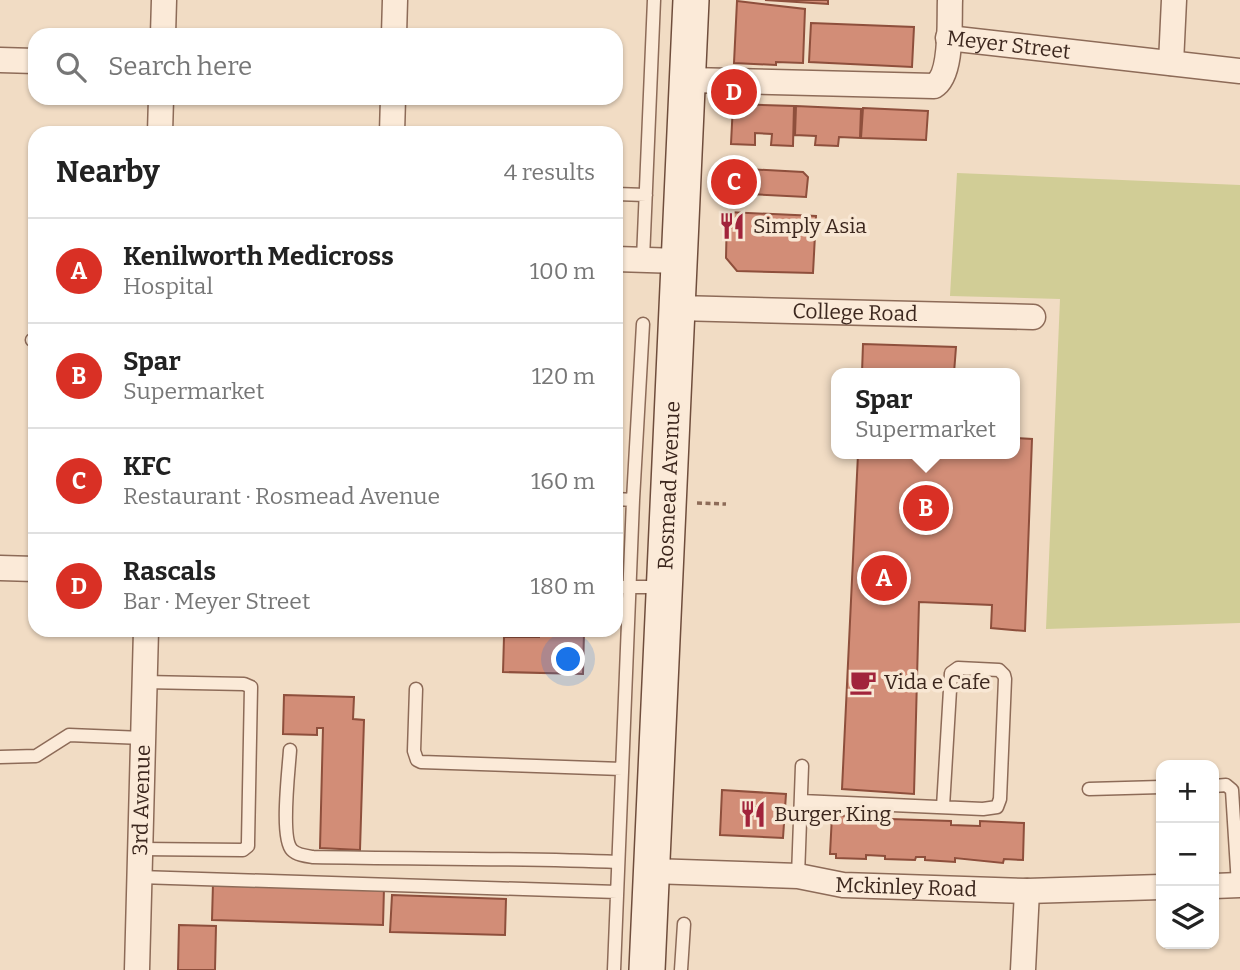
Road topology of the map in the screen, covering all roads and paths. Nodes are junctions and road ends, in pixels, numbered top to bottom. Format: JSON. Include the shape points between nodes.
{"nodes":[{"id":1,"x":164,"y":0,"type":"edge"},
{"id":2,"x":395,"y":0,"type":"edge"},
{"id":3,"x":654,"y":0,"type":"edge"},
{"id":4,"x":691,"y":0,"type":"edge"},
{"id":5,"x":950,"y":0,"type":"edge"},
{"id":6,"x":1174,"y":0,"type":"edge"},
{"id":7,"x":163,"y":28,"type":"edge"},
{"id":8,"x":394,"y":28,"type":"edge"},
{"id":9,"x":948,"y":38,"type":"junction"},
{"id":10,"x":0,"y":60,"type":"edge"},
{"id":11,"x":28,"y":61,"type":"edge"},
{"id":12,"x":1171,"y":63,"type":"junction"},
{"id":13,"x":1240,"y":71,"type":"edge"},
{"id":14,"x":689,"y":80,"type":"junction"},
{"id":15,"x":161,"y":105,"type":"edge"},
{"id":16,"x":393,"y":105,"type":"edge"},
{"id":17,"x":160,"y":126,"type":"edge"},
{"id":18,"x":391,"y":126,"type":"edge"},
{"id":19,"x":623,"y":194,"type":"edge"},
{"id":20,"x":646,"y":195,"type":"junction"},
{"id":21,"x":623,"y":259,"type":"edge"},
{"id":22,"x":643,"y":259,"type":"junction"},
{"id":23,"x":679,"y":261,"type":"junction"},
{"id":24,"x":677,"y":308,"type":"junction"},
{"id":25,"x":1033,"y":317,"type":"dead end"},
{"id":26,"x":643,"y":324,"type":"dead end"},
{"id":27,"x":655,"y":422,"type":"junction"},
{"id":28,"x":623,"y":499,"type":"edge"},
{"id":29,"x":633,"y":500,"type":"junction"},
{"id":30,"x":692,"y":503,"type":"dead end"},
{"id":31,"x":726,"y":504,"type":"dead end"},
{"id":32,"x":0,"y":568,"type":"edge"},
{"id":33,"x":28,"y":569,"type":"edge"},
{"id":34,"x":623,"y":587,"type":"edge"},
{"id":35,"x":647,"y":587,"type":"junction"},
{"id":36,"x":146,"y":637,"type":"edge"},
{"id":37,"x":144,"y":682,"type":"junction"},
{"id":38,"x":416,"y":689,"type":"dead end"},
{"id":39,"x":143,"y":738,"type":"junction"},
{"id":40,"x":290,"y":750,"type":"dead end"},
{"id":41,"x":0,"y":757,"type":"edge"},
{"id":42,"x":802,"y":766,"type":"dead end"},
{"id":43,"x":622,"y":769,"type":"junction"},
{"id":44,"x":1219,"y":786,"type":"edge"},
{"id":45,"x":1156,"y":787,"type":"edge"},
{"id":46,"x":1089,"y":789,"type":"dead end"},
{"id":47,"x":638,"y":792,"type":"junction"},
{"id":48,"x":801,"y":801,"type":"junction"},
{"id":49,"x":943,"y":807,"type":"junction"},
{"id":50,"x":140,"y":849,"type":"junction"},
{"id":51,"x":634,"y":867,"type":"junction"},
{"id":52,"x":798,"y":876,"type":"junction"},
{"id":53,"x":139,"y":877,"type":"junction"},
{"id":54,"x":1231,"y":885,"type":"edge"},
{"id":55,"x":1156,"y":887,"type":"edge"},
{"id":56,"x":1027,"y":891,"type":"junction"},
{"id":57,"x":617,"y":892,"type":"junction"},
{"id":58,"x":684,"y":924,"type":"dead end"},
{"id":59,"x":137,"y":970,"type":"edge"},
{"id":60,"x":614,"y":970,"type":"edge"},
{"id":61,"x":647,"y":970,"type":"edge"},
{"id":62,"x":681,"y":970,"type":"edge"},
{"id":63,"x":1023,"y":970,"type":"edge"}],
"edges":[{"from":1,"to":7,"type":"street"},
{"from":2,"to":8,"type":"street"},
{"from":3,"to":20,"type":"lane"},
{"from":4,"to":14,"type":"main road","name":"Rosmead Avenue"},
{"from":5,"to":9,"type":"street"},
{"from":6,"to":12,"type":"street"},
{"from":9,"to":12,"type":"street","name":"Meyer Street"},
{"from":9,"to":14,"type":"street","name":"Meyer Street","via":[[946,72],[934,86]]},
{"from":10,"to":11,"type":"street"},
{"from":12,"to":13,"type":"street","name":"Meyer Street"},
{"from":14,"to":23,"type":"main road","name":"Rosmead Avenue"},
{"from":15,"to":17,"type":"street"},
{"from":16,"to":18,"type":"street"},
{"from":19,"to":20,"type":"lane"},
{"from":20,"to":22,"type":"lane"},
{"from":21,"to":22,"type":"street"},
{"from":22,"to":23,"type":"street"},
{"from":23,"to":24,"type":"main road","name":"Rosmead Avenue"},
{"from":24,"to":25,"type":"street","name":"College Road"},
{"from":24,"to":27,"type":"main road","name":"Rosmead Avenue"},
{"from":26,"to":27,"type":"lane"},
{"from":27,"to":29,"type":"lane"},
{"from":27,"to":35,"type":"main road","name":"Rosmead Avenue"},
{"from":28,"to":29,"type":"lane"},
{"from":29,"to":35,"type":"lane"},
{"from":30,"to":31,"type":"path"},
{"from":32,"to":33,"type":"street"},
{"from":34,"to":35,"type":"lane"},
{"from":35,"to":43,"type":"lane"},
{"from":35,"to":47,"type":"main road","name":"Rosmead Avenue"},
{"from":36,"to":37,"type":"street","name":"3rd Avenue"},
{"from":37,"to":39,"type":"street","name":"3rd Avenue"},
{"from":37,"to":50,"type":"lane","via":[[251,687],[248,846]]},
{"from":38,"to":43,"type":"lane","via":[[414,751],[421,762]]},
{"from":39,"to":41,"type":"lane","via":[[69,735],[36,757]]},
{"from":39,"to":50,"type":"street","name":"3rd Avenue"},
{"from":40,"to":51,"type":"lane","via":[[286,837],[299,855],[473,857]]},
{"from":42,"to":48,"type":"lane"},
{"from":43,"to":47,"type":"lane"},
{"from":44,"to":54,"type":"lane","via":[[1232,790]]},
{"from":45,"to":46,"type":"lane"},
{"from":47,"to":51,"type":"main road","name":"Rosmead Avenue"},
{"from":48,"to":49,"type":"lane"},
{"from":48,"to":52,"type":"lane"},
{"from":49,"to":49,"type":"lane","via":[[951,673],[958,668],[999,670],[1004,680],[997,807]]},
{"from":50,"to":53,"type":"street","name":"3rd Avenue"},
{"from":51,"to":52,"type":"street","name":"Mckinley Road"},
{"from":51,"to":57,"type":"lane"},
{"from":51,"to":61,"type":"main road","name":"Rosmead Avenue"},
{"from":52,"to":56,"type":"street","name":"Mckinley Road","via":[[843,885]]},
{"from":53,"to":57,"type":"lane"},
{"from":53,"to":59,"type":"street","name":"3rd Avenue"},
{"from":55,"to":56,"type":"street","name":"Mckinley Road"},
{"from":56,"to":63,"type":"street"},
{"from":57,"to":60,"type":"lane"},
{"from":58,"to":62,"type":"lane"}]}
